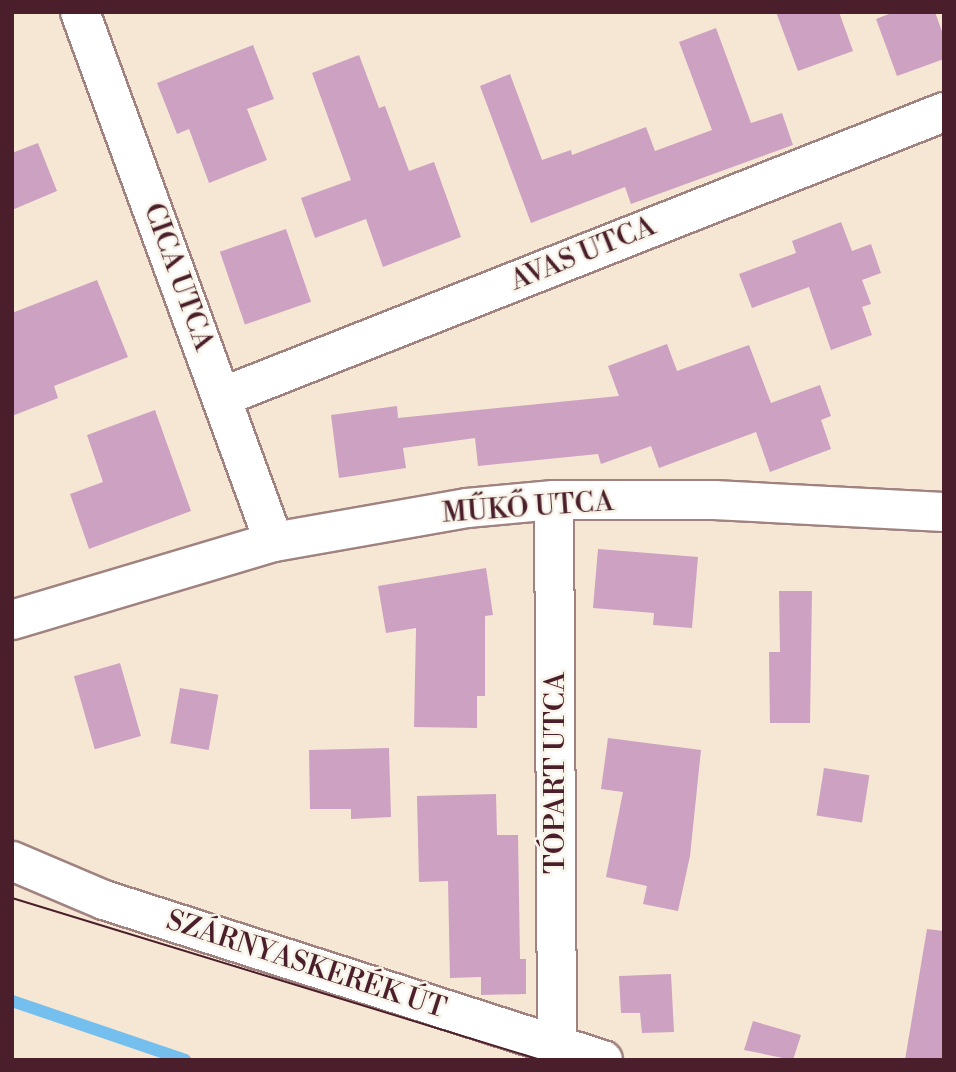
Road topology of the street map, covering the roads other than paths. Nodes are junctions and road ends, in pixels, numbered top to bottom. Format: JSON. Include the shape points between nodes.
{"nodes":[{"id":1,"x":80,"y":12,"type":"edge"},
{"id":2,"x":944,"y":112,"type":"edge"},
{"id":3,"x":222,"y":397,"type":"junction"},
{"id":4,"x":554,"y":500,"type":"junction"},
{"id":5,"x":944,"y":512,"type":"edge"},
{"id":6,"x":274,"y":542,"type":"junction"},
{"id":7,"x":12,"y":620,"type":"edge"},
{"id":8,"x":12,"y":862,"type":"edge"},
{"id":9,"x":557,"y":1045,"type":"junction"},
{"id":10,"x":603,"y":1060,"type":"edge"}],
"edges":[{"from":1,"to":3,"type":"street","name":"CICA UTCA"},
{"from":2,"to":3,"type":"street","name":"AVAS UTCA"},
{"from":3,"to":6,"type":"street","name":"CICA UTCA"},
{"from":4,"to":5,"type":"street","name":"MŰKŐ UTCA","via":[[714,500]]},
{"from":4,"to":6,"type":"street","name":"MŰKŐ UTCA","via":[[467,508]]},
{"from":4,"to":9,"type":"street","name":"TÓPART UTCA"},
{"from":6,"to":7,"type":"street","name":"MŰKŐ UTCA"},
{"from":8,"to":9,"type":"street","name":"SZÁRNYASKERÉK ÚT","via":[[104,900]]},
{"from":9,"to":10,"type":"street","name":"SZÁRNYASKERÉK ÚT"}]}
